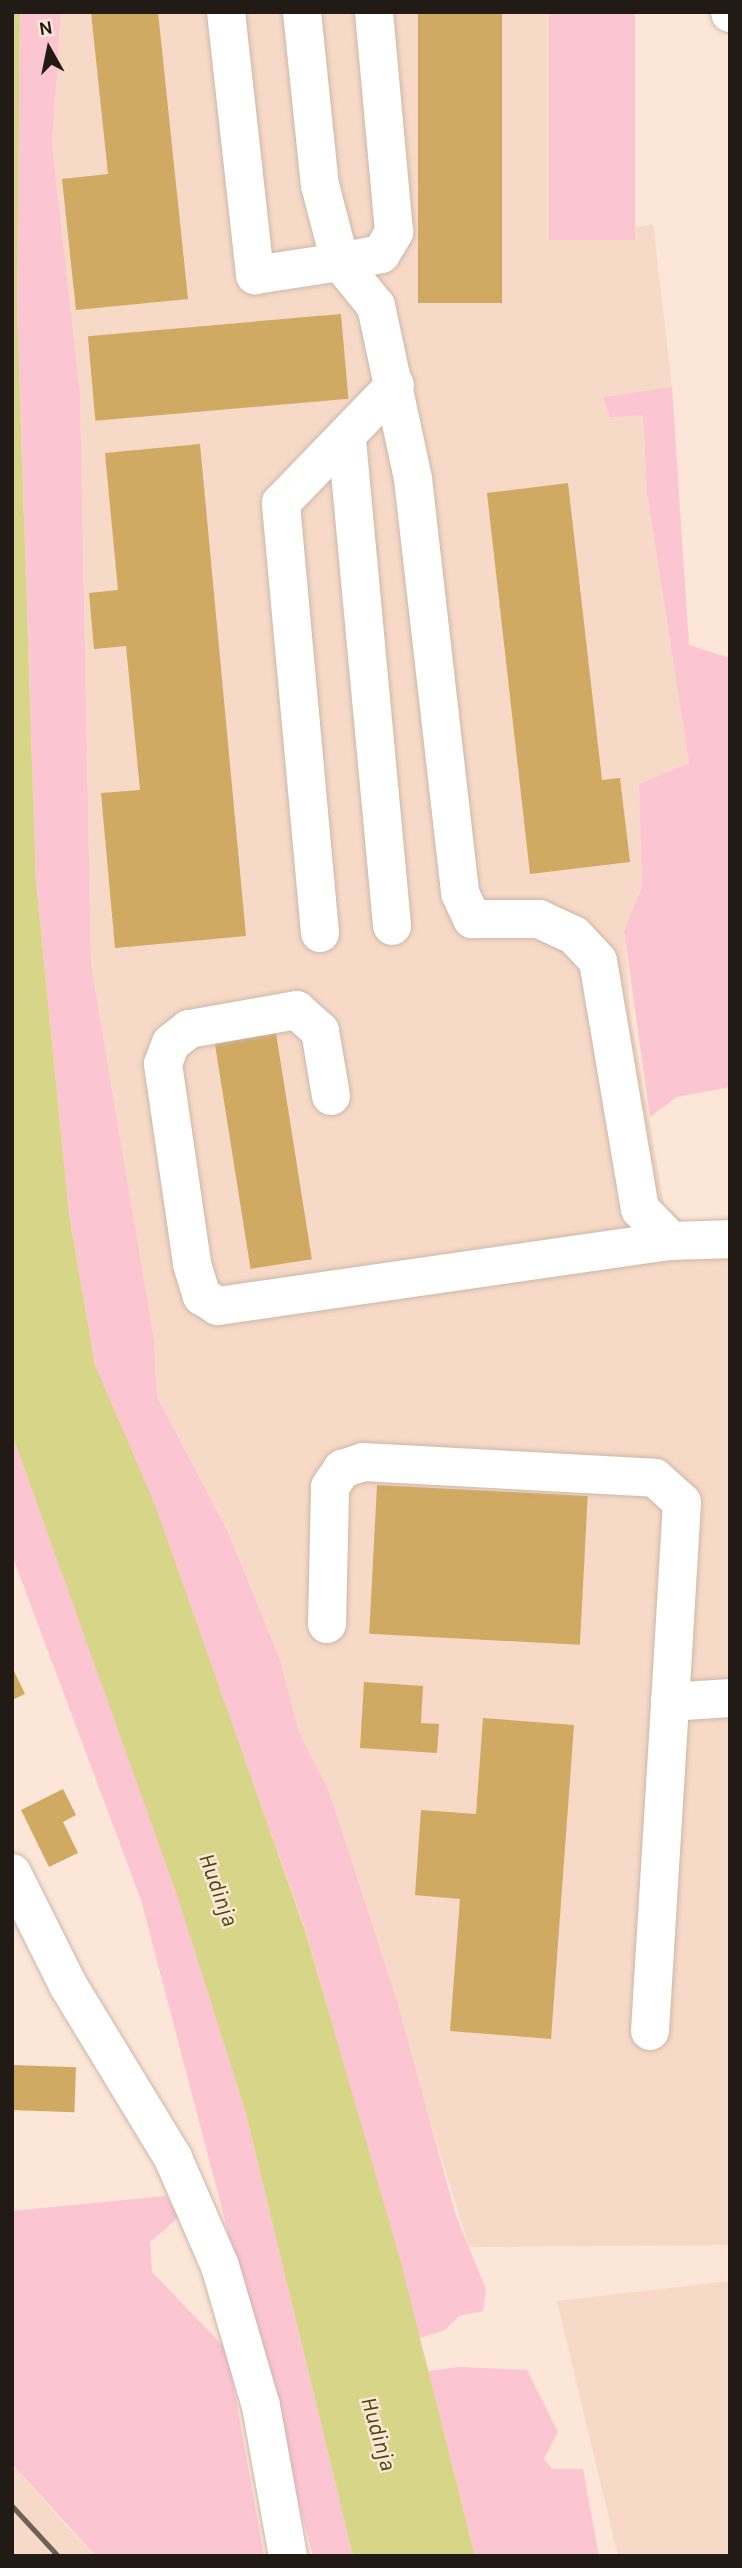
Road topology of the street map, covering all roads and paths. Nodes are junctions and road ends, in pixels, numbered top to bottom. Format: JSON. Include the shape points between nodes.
{"nodes":[{"id":1,"x":226,"y":12,"type":"edge"},
{"id":2,"x":302,"y":12,"type":"edge"},
{"id":3,"x":374,"y":12,"type":"edge"},
{"id":4,"x":340,"y":262,"type":"junction"},
{"id":5,"x":394,"y":386,"type":"junction"},
{"id":6,"x":347,"y":440,"type":"junction"},
{"id":7,"x":392,"y":926,"type":"dead end"},
{"id":8,"x":320,"y":933,"type":"dead end"},
{"id":9,"x":331,"y":1096,"type":"dead end"},
{"id":10,"x":730,"y":1240,"type":"edge"},
{"id":11,"x":671,"y":1241,"type":"junction"},
{"id":12,"x":327,"y":1623,"type":"dead end"},
{"id":13,"x":730,"y":1698,"type":"edge"},
{"id":14,"x":670,"y":1702,"type":"junction"},
{"id":15,"x":12,"y":1873,"type":"edge"},
{"id":16,"x":650,"y":2031,"type":"dead end"},
{"id":17,"x":288,"y":2556,"type":"edge"}],
"edges":[{"from":1,"to":4,"type":"street","via":[[256,275]]},
{"from":2,"to":4,"type":"street","via":[[320,185]]},
{"from":3,"to":4,"type":"street","via":[[394,232],[380,254]]},
{"from":4,"to":5,"type":"street","via":[[376,306]]},
{"from":5,"to":6,"type":"street"},
{"from":5,"to":11,"type":"street","via":[[413,479],[460,893],[472,919],[538,919],[574,935],[598,961],[640,1209]]},
{"from":6,"to":7,"type":"street"},
{"from":6,"to":8,"type":"street","via":[[304,473],[281,503]]},
{"from":9,"to":11,"type":"street","via":[[320,1031],[296,1010],[189,1029],[172,1043],[163,1064],[192,1264],[202,1296],[218,1306]]},
{"from":10,"to":11,"type":"street"},
{"from":12,"to":14,"type":"street","via":[[330,1487],[342,1469],[363,1462],[655,1478],[682,1502]]},
{"from":13,"to":14,"type":"street"},
{"from":14,"to":16,"type":"street"},
{"from":15,"to":17,"type":"street","via":[[68,1985],[173,2158],[220,2266],[261,2406]]}]}
